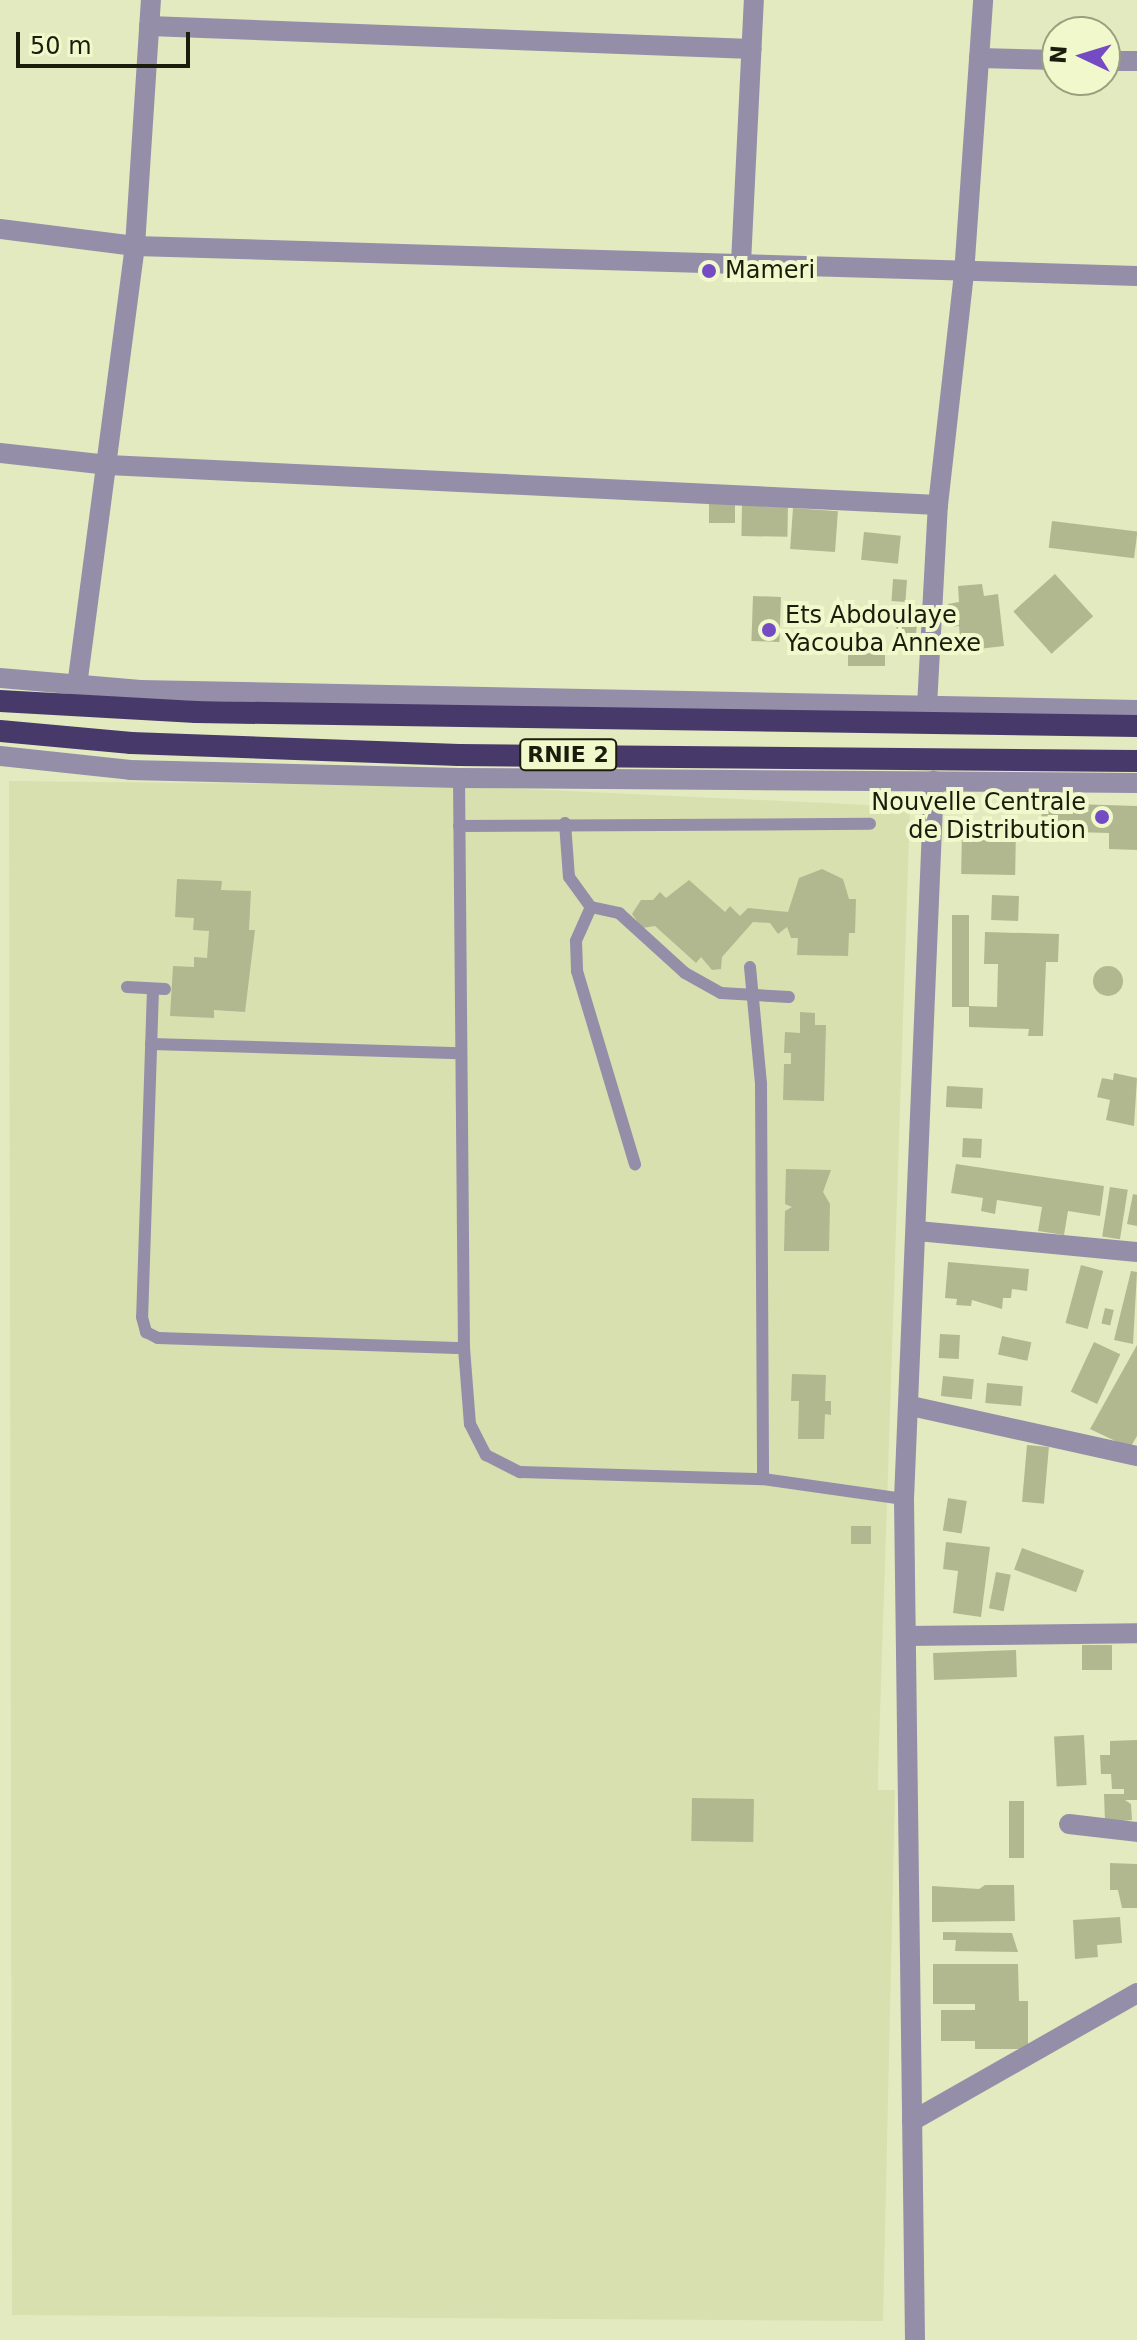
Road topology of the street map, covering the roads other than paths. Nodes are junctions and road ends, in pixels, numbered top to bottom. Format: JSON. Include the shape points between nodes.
{"nodes":[{"id":1,"x":151,"y":0,"type":"edge"},
{"id":2,"x":754,"y":0,"type":"edge"},
{"id":3,"x":983,"y":0,"type":"edge"},
{"id":4,"x":149,"y":26,"type":"junction"},
{"id":5,"x":752,"y":49,"type":"junction"},
{"id":6,"x":979,"y":58,"type":"junction"},
{"id":7,"x":1041,"y":60,"type":"edge"},
{"id":8,"x":0,"y":229,"type":"edge"},
{"id":9,"x":135,"y":246,"type":"junction"},
{"id":10,"x":741,"y":263,"type":"junction"},
{"id":11,"x":964,"y":274,"type":"junction"},
{"id":12,"x":1137,"y":276,"type":"edge"},
{"id":13,"x":0,"y":453,"type":"edge"},
{"id":14,"x":108,"y":465,"type":"junction"},
{"id":15,"x":938,"y":505,"type":"junction"},
{"id":16,"x":0,"y":678,"type":"edge"},
{"id":17,"x":77,"y":686,"type":"junction"},
{"id":18,"x":0,"y":701,"type":"edge"},
{"id":19,"x":927,"y":706,"type":"junction"},
{"id":20,"x":1137,"y":710,"type":"edge"},
{"id":21,"x":1137,"y":726,"type":"edge"},
{"id":22,"x":0,"y":731,"type":"edge"},
{"id":23,"x":0,"y":756,"type":"edge"},
{"id":24,"x":1137,"y":761,"type":"edge"},
{"id":25,"x":459,"y":778,"type":"junction"},
{"id":26,"x":934,"y":781,"type":"junction"},
{"id":27,"x":1137,"y":783,"type":"edge"},
{"id":28,"x":565,"y":823,"type":"junction"},
{"id":29,"x":870,"y":824,"type":"dead end"},
{"id":30,"x":459,"y":826,"type":"junction"},
{"id":31,"x":591,"y":907,"type":"junction"},
{"id":32,"x":750,"y":967,"type":"dead end"},
{"id":33,"x":127,"y":987,"type":"dead end"},
{"id":34,"x":751,"y":997,"type":"junction"},
{"id":35,"x":789,"y":997,"type":"dead end"},
{"id":36,"x":151,"y":1044,"type":"junction"},
{"id":37,"x":460,"y":1053,"type":"junction"},
{"id":38,"x":635,"y":1164,"type":"dead end"},
{"id":39,"x":918,"y":1231,"type":"junction"},
{"id":40,"x":1137,"y":1252,"type":"edge"},
{"id":41,"x":464,"y":1348,"type":"junction"},
{"id":42,"x":911,"y":1406,"type":"junction"},
{"id":43,"x":1137,"y":1456,"type":"edge"},
{"id":44,"x":763,"y":1479,"type":"junction"},
{"id":45,"x":904,"y":1499,"type":"junction"},
{"id":46,"x":1137,"y":1633,"type":"edge"},
{"id":47,"x":906,"y":1636,"type":"junction"},
{"id":48,"x":1069,"y":1824,"type":"dead end"},
{"id":49,"x":1137,"y":1832,"type":"edge"},
{"id":50,"x":1137,"y":1993,"type":"edge"},
{"id":51,"x":912,"y":2121,"type":"junction"},
{"id":52,"x":915,"y":2340,"type":"edge"}],
"edges":[{"from":1,"to":4,"type":"street"},
{"from":2,"to":5,"type":"street"},
{"from":3,"to":6,"type":"street"},
{"from":4,"to":5,"type":"street"},
{"from":4,"to":9,"type":"street"},
{"from":5,"to":10,"type":"street"},
{"from":6,"to":7,"type":"street"},
{"from":6,"to":11,"type":"street"},
{"from":8,"to":9,"type":"street"},
{"from":9,"to":10,"type":"street"},
{"from":9,"to":14,"type":"street"},
{"from":10,"to":11,"type":"street"},
{"from":11,"to":12,"type":"street"},
{"from":11,"to":15,"type":"street"},
{"from":13,"to":14,"type":"street"},
{"from":14,"to":15,"type":"street"},
{"from":14,"to":17,"type":"street"},
{"from":15,"to":19,"type":"street"},
{"from":16,"to":17,"type":"street"},
{"from":17,"to":19,"type":"street"},
{"from":18,"to":21,"type":"highway","name":"RNIE 2","number":"RNIE 2","via":[[196,712]]},
{"from":19,"to":20,"type":"street"},
{"from":22,"to":24,"type":"highway","name":"RNIE 2","number":"RNIE 2","via":[[131,743],[459,755]]},
{"from":23,"to":25,"type":"street","via":[[130,770]]},
{"from":25,"to":26,"type":"street"},
{"from":25,"to":30,"type":"lane"},
{"from":26,"to":27,"type":"street"},
{"from":26,"to":39,"type":"street"},
{"from":28,"to":29,"type":"lane"},
{"from":28,"to":30,"type":"lane"},
{"from":28,"to":31,"type":"lane","via":[[569,877]]},
{"from":30,"to":37,"type":"lane"},
{"from":31,"to":34,"type":"lane","via":[[619,913],[707,987]]},
{"from":31,"to":38,"type":"lane","via":[[576,941],[577,971]]},
{"from":32,"to":34,"type":"lane"},
{"from":33,"to":36,"type":"lane","via":[[159,989]]},
{"from":34,"to":35,"type":"lane"},
{"from":34,"to":44,"type":"lane","via":[[761,1084]]},
{"from":36,"to":37,"type":"lane"},
{"from":36,"to":41,"type":"lane","via":[[142,1317],[146,1332],[158,1338]]},
{"from":37,"to":41,"type":"lane"},
{"from":39,"to":40,"type":"street"},
{"from":39,"to":42,"type":"street"},
{"from":41,"to":44,"type":"lane","via":[[470,1424],[486,1455],[520,1472]]},
{"from":42,"to":43,"type":"street"},
{"from":42,"to":45,"type":"street"},
{"from":44,"to":45,"type":"lane"},
{"from":45,"to":47,"type":"street"},
{"from":46,"to":47,"type":"street"},
{"from":47,"to":51,"type":"street"},
{"from":48,"to":49,"type":"street"},
{"from":50,"to":51,"type":"street"},
{"from":51,"to":52,"type":"street"}]}
